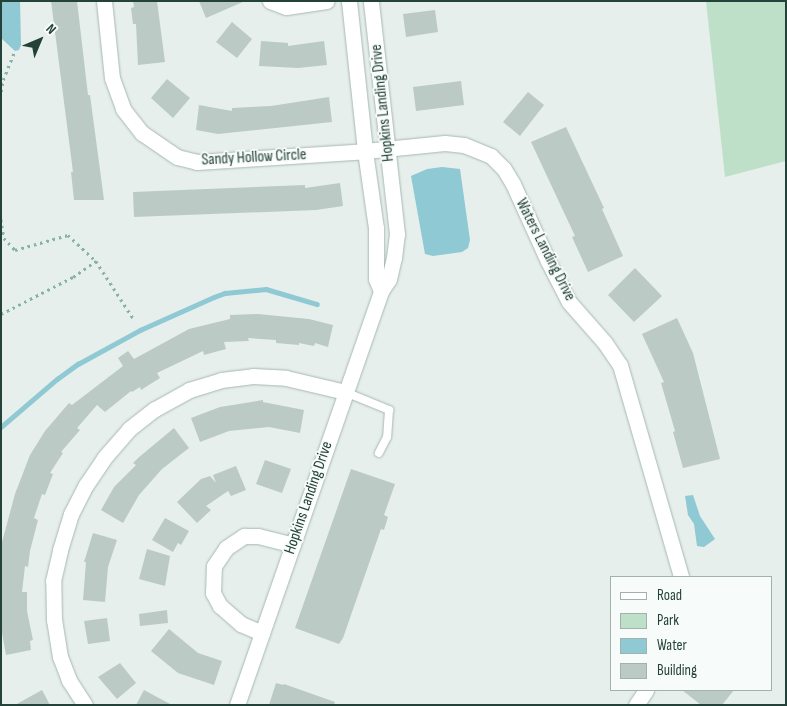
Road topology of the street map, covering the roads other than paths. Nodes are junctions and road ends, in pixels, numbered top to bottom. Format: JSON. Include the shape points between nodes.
{"nodes":[{"id":1,"x":104,"y":1,"type":"edge"},
{"id":2,"x":270,"y":1,"type":"edge"},
{"id":3,"x":327,"y":1,"type":"edge"},
{"id":4,"x":349,"y":1,"type":"edge"},
{"id":5,"x":371,"y":1,"type":"edge"},
{"id":6,"x":388,"y":148,"type":"junction"},
{"id":7,"x":365,"y":151,"type":"junction"},
{"id":8,"x":381,"y":291,"type":"junction"},
{"id":9,"x":345,"y":392,"type":"junction"},
{"id":10,"x":380,"y":453,"type":"dead end"},
{"id":11,"x":293,"y":545,"type":"junction"},
{"id":12,"x":681,"y":576,"type":"edge"},
{"id":13,"x":262,"y":633,"type":"junction"},
{"id":14,"x":645,"y":691,"type":"edge"},
{"id":15,"x":85,"y":705,"type":"edge"},
{"id":16,"x":237,"y":705,"type":"edge"},
{"id":17,"x":636,"y":705,"type":"edge"}],
"edges":[{"from":1,"to":7,"type":"street","name":"Sandy Hollow Circle","via":[[112,78],[123,109],[142,133],[158,146],[197,162]]},
{"from":2,"to":3,"type":"street","via":[[286,7]]},
{"from":4,"to":7,"type":"street","name":"Hopkins Landing Drive"},
{"from":5,"to":6,"type":"street","name":"Hopkins Landing Drive"},
{"from":6,"to":7,"type":"street","name":"Waters Landing Drive"},
{"from":6,"to":8,"type":"street","name":"Hopkins Landing Drive","via":[[397,234],[389,279]]},
{"from":6,"to":12,"type":"street","name":"Waters Landing Drive","via":[[445,143],[464,145],[491,156],[504,169],[569,302],[620,364]]},
{"from":7,"to":8,"type":"street","name":"Hopkins Landing Drive","via":[[376,228],[376,279]]},
{"from":8,"to":9,"type":"street","name":"Hopkins Landing Drive"},
{"from":9,"to":10,"type":"lane","via":[[389,410],[386,438]]},
{"from":9,"to":11,"type":"street","name":"Hopkins Landing Drive"},
{"from":9,"to":15,"type":"street","via":[[286,378],[253,376],[221,380],[189,390],[155,409],[129,429],[104,458],[71,514],[53,581],[54,620],[60,657],[69,680]]},
{"from":11,"to":13,"type":"street","name":"Hopkins Landing Drive"},
{"from":11,"to":13,"type":"street","via":[[258,536],[244,536],[226,548],[214,566],[213,593],[220,606],[241,624]]},
{"from":13,"to":16,"type":"street","name":"Hopkins Landing Drive"},
{"from":14,"to":17,"type":"street"}]}
